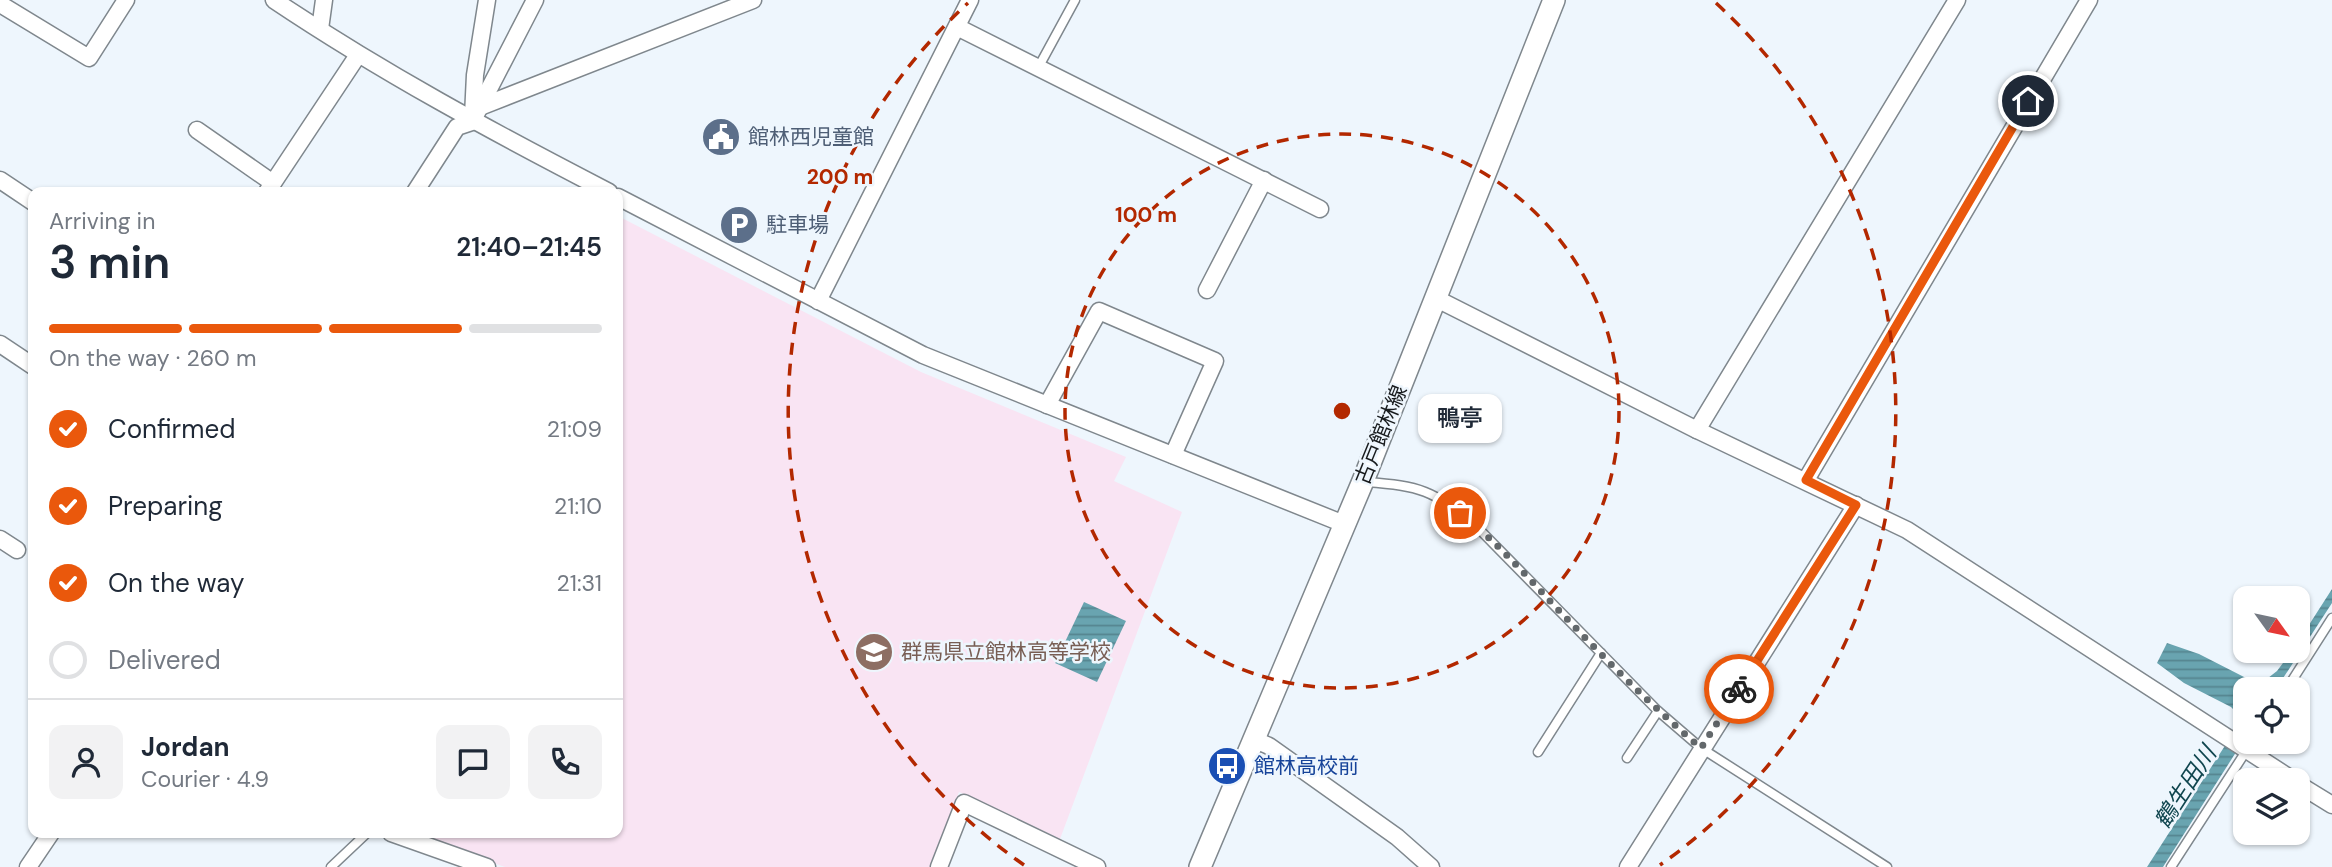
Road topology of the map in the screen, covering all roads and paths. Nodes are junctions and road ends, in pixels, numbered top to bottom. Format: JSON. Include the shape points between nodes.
{"nodes":[{"id":1,"x":126,"y":0,"type":"edge"},
{"id":2,"x":324,"y":0,"type":"edge"},
{"id":3,"x":487,"y":0,"type":"edge"},
{"id":4,"x":534,"y":0,"type":"edge"},
{"id":5,"x":753,"y":0,"type":"edge"},
{"id":6,"x":970,"y":0,"type":"edge"},
{"id":7,"x":1075,"y":0,"type":"edge"},
{"id":8,"x":1554,"y":0,"type":"edge"},
{"id":9,"x":1957,"y":0,"type":"edge"},
{"id":10,"x":2089,"y":0,"type":"edge"},
{"id":11,"x":277,"y":1,"type":"edge"},
{"id":12,"x":0,"y":4,"type":"edge"},
{"id":13,"x":957,"y":27,"type":"junction"},
{"id":14,"x":320,"y":29,"type":"junction"},
{"id":15,"x":358,"y":55,"type":"junction"},
{"id":16,"x":1038,"y":68,"type":"junction"},
{"id":17,"x":476,"y":114,"type":"junction"},
{"id":18,"x":197,"y":131,"type":"dead end"},
{"id":19,"x":0,"y":180,"type":"edge"},
{"id":20,"x":1264,"y":180,"type":"junction"},
{"id":21,"x":269,"y":187,"type":"edge"},
{"id":22,"x":271,"y":187,"type":"edge"},
{"id":23,"x":418,"y":187,"type":"edge"},
{"id":24,"x":600,"y":187,"type":"edge"},
{"id":25,"x":28,"y":199,"type":"edge"},
{"id":26,"x":623,"y":200,"type":"edge"},
{"id":27,"x":1320,"y":209,"type":"dead end"},
{"id":28,"x":1207,"y":289,"type":"dead end"},
{"id":29,"x":1435,"y":298,"type":"junction"},
{"id":30,"x":818,"y":300,"type":"junction"},
{"id":31,"x":0,"y":344,"type":"edge"},
{"id":32,"x":28,"y":363,"type":"edge"},
{"id":33,"x":1047,"y":405,"type":"junction"},
{"id":34,"x":1697,"y":430,"type":"junction"},
{"id":35,"x":1172,"y":455,"type":"junction"},
{"id":36,"x":1806,"y":480,"type":"junction"},
{"id":37,"x":1363,"y":481,"type":"junction"},
{"id":38,"x":1856,"y":505,"type":"junction"},
{"id":39,"x":1344,"y":524,"type":"junction"},
{"id":40,"x":0,"y":539,"type":"edge"},
{"id":41,"x":18,"y":550,"type":"dead end"},
{"id":42,"x":2332,"y":618,"type":"edge"},
{"id":43,"x":1601,"y":653,"type":"junction"},
{"id":44,"x":2294,"y":677,"type":"edge"},
{"id":45,"x":1658,"y":710,"type":"junction"},
{"id":46,"x":1255,"y":740,"type":"junction"},
{"id":47,"x":2233,"y":741,"type":"edge"},
{"id":48,"x":1701,"y":748,"type":"junction"},
{"id":49,"x":1538,"y":752,"type":"dead end"},
{"id":50,"x":2243,"y":754,"type":"edge"},
{"id":51,"x":2257,"y":754,"type":"edge"},
{"id":52,"x":1627,"y":758,"type":"dead end"},
{"id":53,"x":2276,"y":768,"type":"edge"},
{"id":54,"x":2310,"y":791,"type":"edge"},
{"id":55,"x":2332,"y":805,"type":"edge"},
{"id":56,"x":48,"y":838,"type":"edge"},
{"id":57,"x":362,"y":838,"type":"edge"},
{"id":58,"x":405,"y":838,"type":"edge"},
{"id":59,"x":28,"y":867,"type":"edge"},
{"id":60,"x":331,"y":867,"type":"edge"},
{"id":61,"x":487,"y":867,"type":"edge"},
{"id":62,"x":939,"y":867,"type":"edge"},
{"id":63,"x":1097,"y":867,"type":"edge"},
{"id":64,"x":1200,"y":867,"type":"edge"},
{"id":65,"x":1431,"y":867,"type":"edge"},
{"id":66,"x":1628,"y":867,"type":"edge"},
{"id":67,"x":1887,"y":867,"type":"edge"},
{"id":68,"x":2171,"y":867,"type":"edge"}],
"edges":[{"from":1,"to":12,"type":"street","via":[[89,58]]},
{"from":2,"to":14,"type":"street"},
{"from":3,"to":17,"type":"street","via":[[475,75]]},
{"from":4,"to":17,"type":"street"},
{"from":5,"to":17,"type":"street"},
{"from":6,"to":13,"type":"street"},
{"from":7,"to":16,"type":"lane"},
{"from":8,"to":29,"type":"main road","name":"古戸館林線"},
{"from":9,"to":34,"type":"street"},
{"from":10,"to":36,"type":"street"},
{"from":11,"to":14,"type":"street"},
{"from":13,"to":16,"type":"street"},
{"from":13,"to":30,"type":"street"},
{"from":14,"to":15,"type":"street"},
{"from":15,"to":17,"type":"street"},
{"from":15,"to":22,"type":"street"},
{"from":16,"to":20,"type":"street"},
{"from":17,"to":23,"type":"street","via":[[457,127]]},
{"from":17,"to":24,"type":"street"},
{"from":18,"to":21,"type":"street"},
{"from":19,"to":25,"type":"street"},
{"from":20,"to":27,"type":"street"},
{"from":20,"to":28,"type":"street"},
{"from":26,"to":30,"type":"street"},
{"from":29,"to":34,"type":"street"},
{"from":29,"to":37,"type":"main road","name":"古戸館林線"},
{"from":30,"to":33,"type":"street","via":[[923,355]]},
{"from":31,"to":32,"type":"street"},
{"from":33,"to":35,"type":"street"},
{"from":33,"to":35,"type":"street","via":[[1099,311],[1215,361]]},
{"from":34,"to":36,"type":"street"},
{"from":35,"to":39,"type":"street"},
{"from":36,"to":38,"type":"street"},
{"from":37,"to":39,"type":"main road","name":"古戸館林線"},
{"from":37,"to":43,"type":"lane","via":[[1419,488],[1445,500]]},
{"from":38,"to":47,"type":"street","via":[[1907,530]]},
{"from":38,"to":48,"type":"street"},
{"from":39,"to":46,"type":"main road","name":"古戸館林線"},
{"from":40,"to":41,"type":"street"},
{"from":42,"to":44,"type":"lane"},
{"from":43,"to":45,"type":"lane"},
{"from":43,"to":49,"type":"lane"},
{"from":45,"to":48,"type":"lane"},
{"from":45,"to":52,"type":"lane"},
{"from":46,"to":64,"type":"main road","name":"古戸館林線"},
{"from":46,"to":65,"type":"street","via":[[1397,837]]},
{"from":48,"to":66,"type":"street"},
{"from":48,"to":67,"type":"lane"},
{"from":50,"to":68,"type":"lane"},
{"from":51,"to":53,"type":"street"},
{"from":54,"to":55,"type":"street"},
{"from":56,"to":59,"type":"street"},
{"from":57,"to":60,"type":"lane"},
{"from":58,"to":61,"type":"street"},
{"from":62,"to":63,"type":"street","via":[[964,803]]}]}
